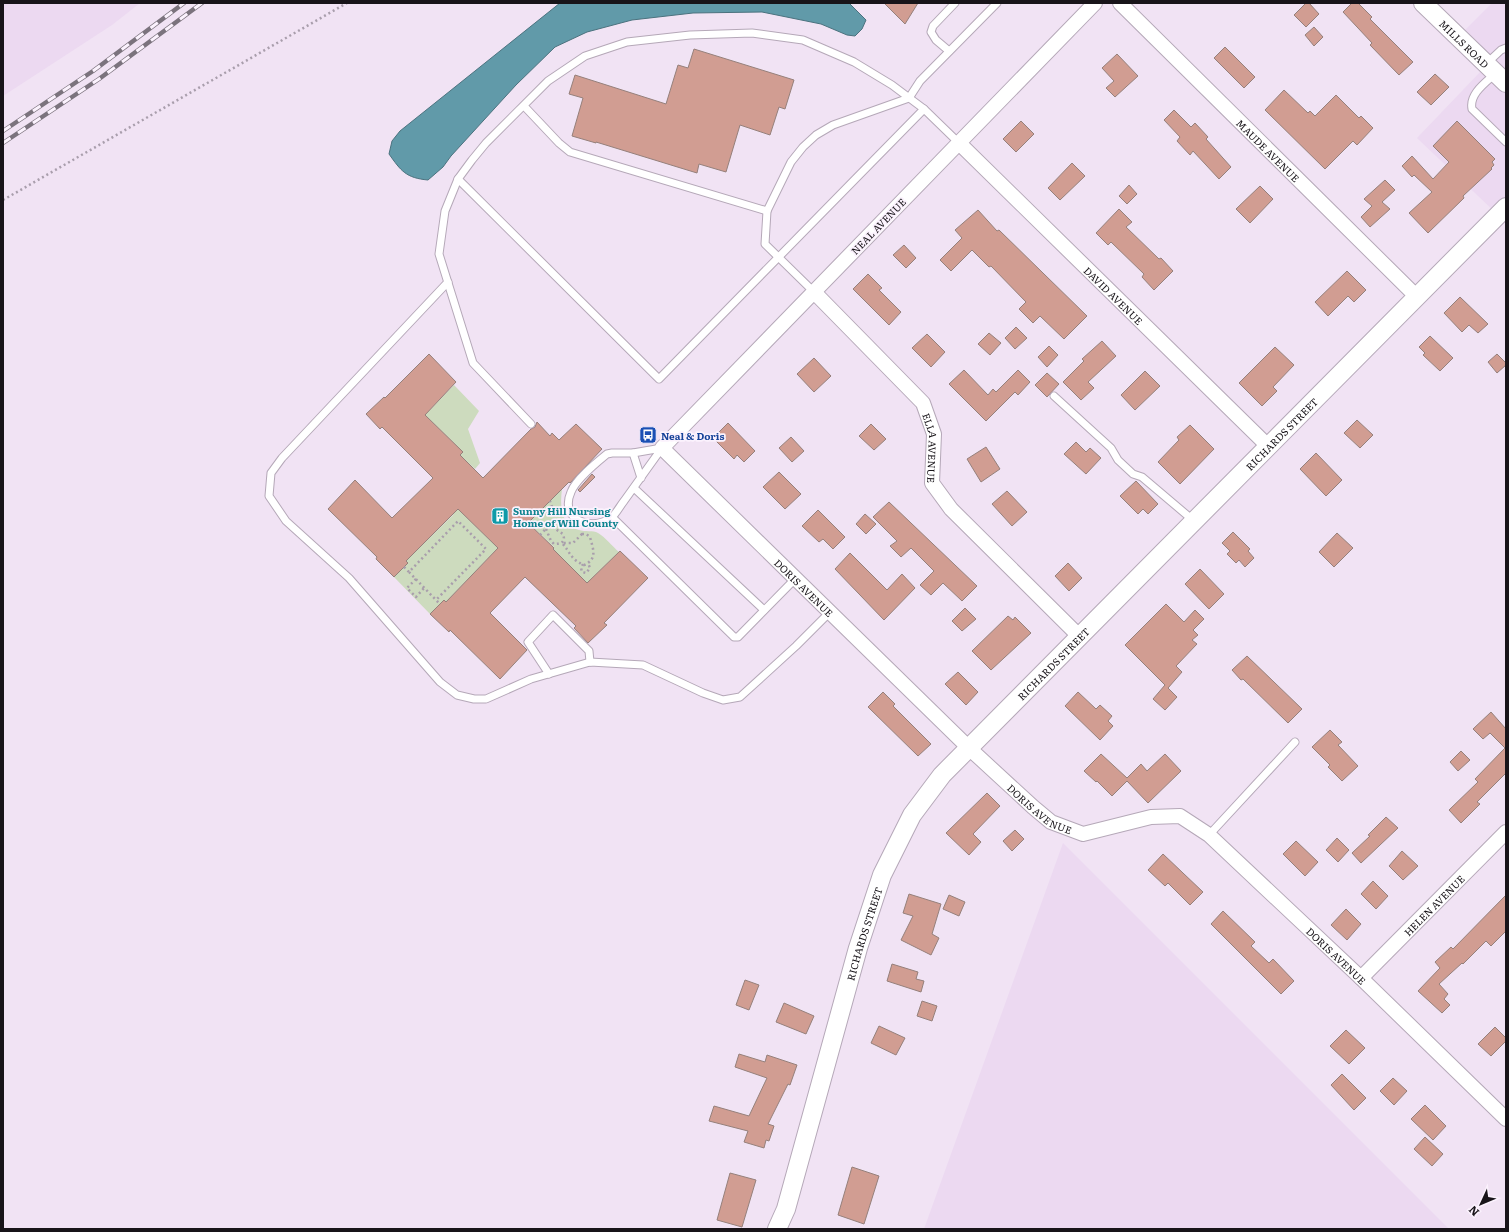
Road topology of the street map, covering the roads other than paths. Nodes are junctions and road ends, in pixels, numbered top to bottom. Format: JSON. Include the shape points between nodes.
{"nodes":[{"id":1,"x":955,"y":3,"type":"edge"},
{"id":2,"x":997,"y":3,"type":"edge"},
{"id":3,"x":1095,"y":3,"type":"edge"},
{"id":4,"x":1120,"y":3,"type":"edge"},
{"id":5,"x":1423,"y":3,"type":"edge"},
{"id":6,"x":1506,"y":48,"type":"edge"},
{"id":7,"x":949,"y":51,"type":"junction"},
{"id":8,"x":1496,"y":74,"type":"edge"},
{"id":9,"x":909,"y":98,"type":"junction"},
{"id":10,"x":524,"y":106,"type":"junction"},
{"id":11,"x":924,"y":109,"type":"junction"},
{"id":12,"x":1506,"y":142,"type":"edge"},
{"id":13,"x":959,"y":143,"type":"junction"},
{"id":14,"x":458,"y":180,"type":"junction"},
{"id":15,"x":1506,"y":207,"type":"edge"},
{"id":16,"x":767,"y":211,"type":"junction"},
{"id":17,"x":779,"y":258,"type":"junction"},
{"id":18,"x":448,"y":282,"type":"junction"},
{"id":19,"x":814,"y":292,"type":"junction"},
{"id":20,"x":1418,"y":297,"type":"junction"},
{"id":21,"x":1054,"y":396,"type":"dead end"},
{"id":22,"x":530,"y":424,"type":"dead end"},
{"id":23,"x":1268,"y":447,"type":"junction"},
{"id":24,"x":662,"y":448,"type":"junction"},
{"id":25,"x":633,"y":453,"type":"junction"},
{"id":26,"x":641,"y":478,"type":"junction"},
{"id":27,"x":634,"y":488,"type":"junction"},
{"id":28,"x":612,"y":518,"type":"junction"},
{"id":29,"x":1195,"y":522,"type":"junction"},
{"id":30,"x":795,"y":579,"type":"junction"},
{"id":31,"x":764,"y":610,"type":"junction"},
{"id":32,"x":830,"y":612,"type":"junction"},
{"id":33,"x":1080,"y":637,"type":"junction"},
{"id":34,"x":590,"y":662,"type":"junction"},
{"id":35,"x":549,"y":674,"type":"junction"},
{"id":36,"x":1295,"y":742,"type":"dead end"},
{"id":37,"x":970,"y":749,"type":"junction"},
{"id":38,"x":1506,"y":832,"type":"edge"},
{"id":39,"x":1209,"y":835,"type":"junction"},
{"id":40,"x":1360,"y":978,"type":"junction"},
{"id":41,"x":1505,"y":1115,"type":"edge"},
{"id":42,"x":777,"y":1229,"type":"edge"}],
"edges":[{"from":1,"to":7,"type":"lane","via":[[933,26],[931,32]]},
{"from":2,"to":7,"type":"lane"},
{"from":3,"to":13,"type":"street","name":"NEAL AVENUE"},
{"from":4,"to":20,"type":"street","name":"MAUDE AVENUE"},
{"from":5,"to":8,"type":"street","name":"MILLS ROAD"},
{"from":6,"to":8,"type":"lane","via":[[1501,50]]},
{"from":7,"to":9,"type":"lane","via":[[920,81]]},
{"from":8,"to":12,"type":"lane","via":[[1475,94],[1471,102],[1472,109]]},
{"from":9,"to":10,"type":"lane","via":[[854,62],[803,40],[752,34],[698,34],[628,42],[584,56],[548,81]]},
{"from":9,"to":11,"type":"lane"},
{"from":9,"to":16,"type":"lane","via":[[834,125],[816,135],[791,162]]},
{"from":10,"to":14,"type":"lane","via":[[486,143]]},
{"from":10,"to":16,"type":"lane","via":[[570,152]]},
{"from":11,"to":13,"type":"lane"},
{"from":11,"to":17,"type":"lane"},
{"from":13,"to":19,"type":"street","name":"NEAL AVENUE"},
{"from":13,"to":23,"type":"street","name":"DAVID AVENUE"},
{"from":14,"to":17,"type":"lane","via":[[659,379]]},
{"from":14,"to":18,"type":"lane","via":[[445,211],[439,254]]},
{"from":15,"to":20,"type":"street","name":"RICHARDS STREET"},
{"from":16,"to":17,"type":"lane","via":[[765,244]]},
{"from":17,"to":19,"type":"lane"},
{"from":18,"to":22,"type":"lane","via":[[473,363]]},
{"from":18,"to":35,"type":"lane","via":[[282,458],[271,473],[269,496],[286,522],[349,578],[440,682],[457,695],[486,699]]},
{"from":19,"to":24,"type":"street","name":"NEAL AVENUE"},
{"from":19,"to":33,"type":"street","name":"ELLA AVENUE","via":[[923,403],[934,434],[932,483],[951,509]]},
{"from":20,"to":23,"type":"street","name":"RICHARDS STREET"},
{"from":21,"to":29,"type":"lane","via":[[1111,448],[1128,470],[1142,477]]},
{"from":23,"to":29,"type":"street","name":"RICHARDS STREET"},
{"from":24,"to":25,"type":"lane"},
{"from":24,"to":26,"type":"lane"},
{"from":24,"to":30,"type":"street","name":"DORIS AVENUE"},
{"from":25,"to":26,"type":"lane"},
{"from":25,"to":28,"type":"lane","via":[[607,454],[578,482],[568,499],[569,508],[576,519],[584,524],[594,524]]},
{"from":26,"to":27,"type":"lane"},
{"from":27,"to":28,"type":"lane"},
{"from":27,"to":31,"type":"lane"},
{"from":28,"to":31,"type":"lane","via":[[734,637],[738,637]]},
{"from":29,"to":33,"type":"street","name":"RICHARDS STREET"},
{"from":30,"to":31,"type":"lane"},
{"from":30,"to":32,"type":"street","name":"DORIS AVENUE"},
{"from":32,"to":34,"type":"lane","via":[[740,697],[723,700],[643,665]]},
{"from":32,"to":37,"type":"street","name":"DORIS AVENUE"},
{"from":33,"to":37,"type":"street","name":"RICHARDS STREET"},
{"from":34,"to":35,"type":"lane"},
{"from":34,"to":35,"type":"lane","via":[[589,651],[553,615],[528,642]]},
{"from":36,"to":39,"type":"lane"},
{"from":37,"to":39,"type":"street","name":"DORIS AVENUE","via":[[1051,822],[1083,834],[1151,817],[1180,816]]},
{"from":37,"to":42,"type":"street","name":"RICHARDS STREET","via":[[942,775],[912,815],[882,875],[854,962],[786,1210]]},
{"from":38,"to":40,"type":"street","name":"HELEN AVENUE"},
{"from":39,"to":40,"type":"street","name":"DORIS AVENUE"},
{"from":40,"to":41,"type":"street","name":"DORIS AVENUE"}]}
